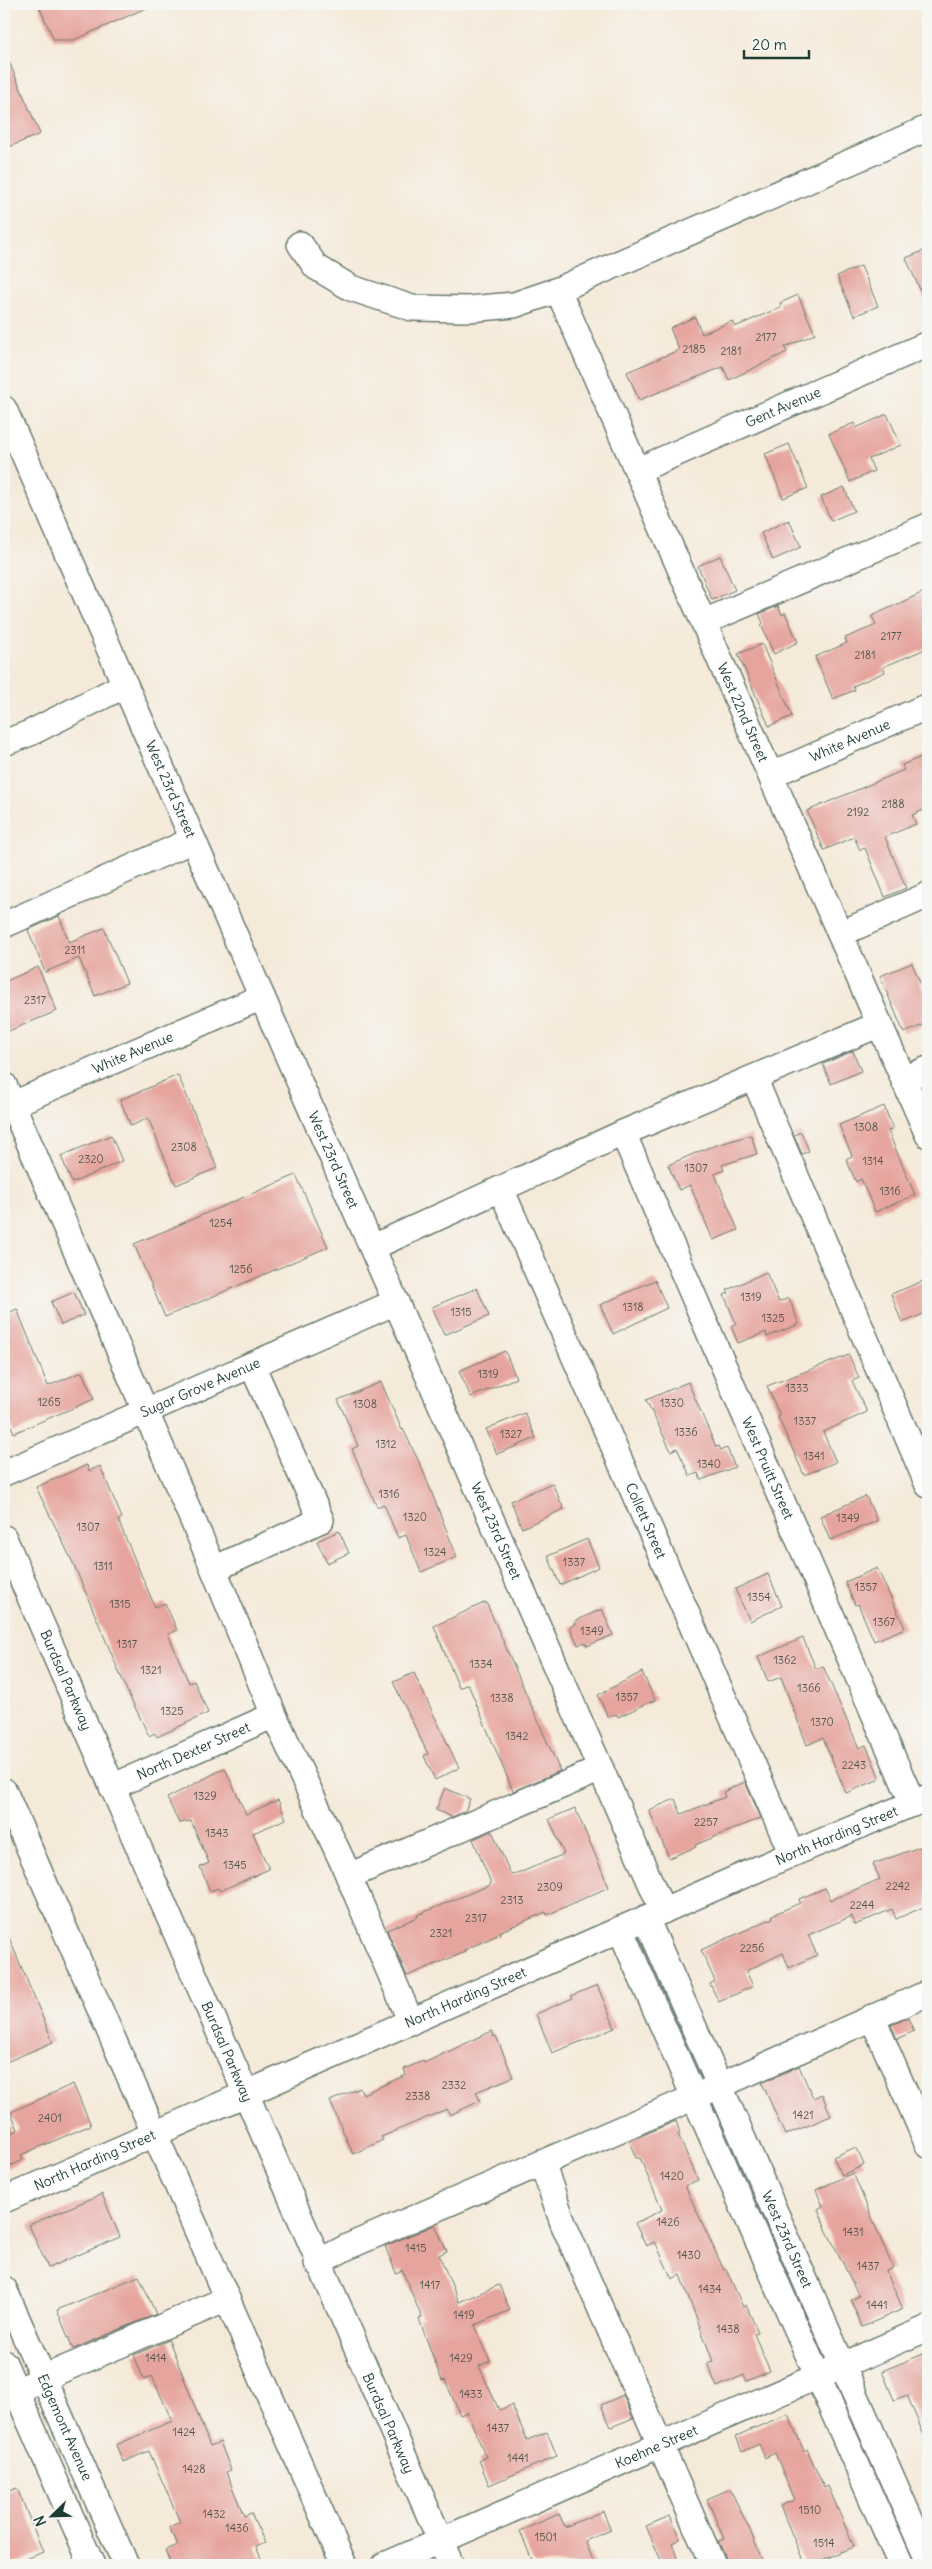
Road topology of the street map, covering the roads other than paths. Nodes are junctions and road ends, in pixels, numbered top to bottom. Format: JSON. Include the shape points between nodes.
{"nodes":[{"id":1,"x":928,"y":128,"type":"edge"},
{"id":2,"x":300,"y":244,"type":"dead end"},
{"id":3,"x":558,"y":290,"type":"junction"},
{"id":4,"x":928,"y":344,"type":"edge"},
{"id":5,"x":4,"y":409,"type":"edge"},
{"id":6,"x":638,"y":470,"type":"junction"},
{"id":7,"x":928,"y":526,"type":"edge"},
{"id":8,"x":704,"y":622,"type":"junction"},
{"id":9,"x":125,"y":685,"type":"junction"},
{"id":10,"x":928,"y":706,"type":"edge"},
{"id":11,"x":4,"y":743,"type":"edge"},
{"id":12,"x":771,"y":775,"type":"junction"},
{"id":13,"x":193,"y":840,"type":"junction"},
{"id":14,"x":928,"y":895,"type":"edge"},
{"id":15,"x":4,"y":926,"type":"edge"},
{"id":16,"x":840,"y":934,"type":"junction"},
{"id":17,"x":262,"y":997,"type":"junction"},
{"id":18,"x":880,"y":1024,"type":"junction"},
{"id":19,"x":928,"y":1069,"type":"edge"},
{"id":20,"x":754,"y":1078,"type":"junction"},
{"id":21,"x":904,"y":1080,"type":"junction"},
{"id":22,"x":7,"y":1099,"type":"edge"},
{"id":23,"x":623,"y":1133,"type":"junction"},
{"id":24,"x":928,"y":1135,"type":"edge"},
{"id":25,"x":501,"y":1189,"type":"junction"},
{"id":26,"x":373,"y":1247,"type":"junction"},
{"id":27,"x":396,"y":1302,"type":"junction"},
{"id":28,"x":252,"y":1365,"type":"junction"},
{"id":29,"x":145,"y":1411,"type":"junction"},
{"id":30,"x":4,"y":1473,"type":"edge"},
{"id":31,"x":928,"y":1485,"type":"edge"},
{"id":32,"x":4,"y":1538,"type":"edge"},
{"id":33,"x":214,"y":1569,"type":"junction"},
{"id":34,"x":274,"y":1715,"type":"junction"},
{"id":35,"x":601,"y":1769,"type":"junction"},
{"id":36,"x":112,"y":1787,"type":"junction"},
{"id":37,"x":4,"y":1791,"type":"edge"},
{"id":38,"x":921,"y":1801,"type":"edge"},
{"id":39,"x":792,"y":1854,"type":"junction"},
{"id":40,"x":349,"y":1876,"type":"junction"},
{"id":41,"x":655,"y":1915,"type":"junction"},
{"id":42,"x":620,"y":1929,"type":"junction"},
{"id":43,"x":928,"y":1993,"type":"edge"},
{"id":44,"x":872,"y":2017,"type":"junction"},
{"id":45,"x":411,"y":2022,"type":"junction"},
{"id":46,"x":720,"y":2086,"type":"junction"},
{"id":47,"x":246,"y":2094,"type":"junction"},
{"id":48,"x":694,"y":2098,"type":"junction"},
{"id":49,"x":155,"y":2135,"type":"junction"},
{"id":50,"x":928,"y":2144,"type":"edge"},
{"id":51,"x":542,"y":2163,"type":"junction"},
{"id":52,"x":4,"y":2200,"type":"edge"},
{"id":53,"x":317,"y":2263,"type":"junction"},
{"id":54,"x":4,"y":2290,"type":"edge"},
{"id":55,"x":228,"y":2299,"type":"junction"},
{"id":56,"x":928,"y":2328,"type":"edge"},
{"id":57,"x":4,"y":2363,"type":"edge"},
{"id":58,"x":843,"y":2365,"type":"junction"},
{"id":59,"x":817,"y":2376,"type":"junction"},
{"id":60,"x":43,"y":2378,"type":"junction"},
{"id":61,"x":10,"y":2394,"type":"edge"},
{"id":62,"x":661,"y":2444,"type":"junction"},
{"id":63,"x":440,"y":2542,"type":"junction"},
{"id":64,"x":928,"y":2560,"type":"edge"},
{"id":65,"x":92,"y":2565,"type":"edge"},
{"id":66,"x":126,"y":2565,"type":"edge"},
{"id":67,"x":344,"y":2565,"type":"edge"},
{"id":68,"x":385,"y":2565,"type":"edge"},
{"id":69,"x":451,"y":2565,"type":"edge"},
{"id":70,"x":713,"y":2565,"type":"edge"},
{"id":71,"x":901,"y":2565,"type":"edge"}],
"edges":[{"from":1,"to":3,"type":"street"},
{"from":2,"to":3,"type":"street","via":[[316,267],[351,288],[412,308],[469,309],[514,305]]},
{"from":3,"to":6,"type":"street","name":"West 22nd Street"},
{"from":4,"to":6,"type":"street","name":"Gent Avenue"},
{"from":5,"to":9,"type":"street","name":"West 23rd Street"},
{"from":6,"to":8,"type":"street","name":"West 22nd Street"},
{"from":7,"to":8,"type":"street"},
{"from":8,"to":12,"type":"street","name":"West 22nd Street"},
{"from":9,"to":11,"type":"street"},
{"from":9,"to":13,"type":"street","name":"West 23rd Street"},
{"from":10,"to":12,"type":"street","name":"White Avenue"},
{"from":12,"to":16,"type":"street","name":"West 22nd Street"},
{"from":13,"to":15,"type":"street"},
{"from":13,"to":17,"type":"street","name":"West 23rd Street"},
{"from":14,"to":16,"type":"street"},
{"from":16,"to":18,"type":"street","name":"West 22nd Street"},
{"from":17,"to":22,"type":"street","name":"White Avenue"},
{"from":17,"to":26,"type":"street","name":"West 23rd Street"},
{"from":18,"to":20,"type":"street"},
{"from":18,"to":21,"type":"street","name":"West 22nd Street"},
{"from":19,"to":21,"type":"street"},
{"from":20,"to":23,"type":"street"},
{"from":20,"to":31,"type":"street"},
{"from":21,"to":24,"type":"street","name":"West 22nd Street"},
{"from":22,"to":29,"type":"street"},
{"from":23,"to":25,"type":"street"},
{"from":23,"to":38,"type":"street","name":"West Pruitt Street"},
{"from":25,"to":26,"type":"street"},
{"from":25,"to":39,"type":"street","name":"Collett Street"},
{"from":26,"to":27,"type":"street","name":"West 23rd Street"},
{"from":27,"to":28,"type":"street","name":"Sugar Grove Avenue"},
{"from":27,"to":35,"type":"street","name":"West 23rd Street"},
{"from":28,"to":29,"type":"street","name":"Sugar Grove Avenue"},
{"from":28,"to":33,"type":"street","via":[[321,1520]]},
{"from":29,"to":30,"type":"street","name":"Sugar Grove Avenue"},
{"from":29,"to":33,"type":"street"},
{"from":32,"to":36,"type":"street","name":"Burdsal Parkway"},
{"from":33,"to":34,"type":"street"},
{"from":34,"to":36,"type":"street","name":"North Dexter Street"},
{"from":34,"to":40,"type":"street"},
{"from":35,"to":40,"type":"street"},
{"from":35,"to":41,"type":"street","name":"West 23rd Street"},
{"from":36,"to":47,"type":"street","name":"Burdsal Parkway"},
{"from":37,"to":49,"type":"street"},
{"from":38,"to":39,"type":"street","name":"North Harding Street"},
{"from":39,"to":41,"type":"street","name":"North Harding Street"},
{"from":40,"to":45,"type":"street"},
{"from":41,"to":42,"type":"street","name":"North Harding Street"},
{"from":41,"to":46,"type":"street","name":"West 23rd Street"},
{"from":42,"to":45,"type":"street","name":"North Harding Street"},
{"from":42,"to":48,"type":"street","name":"West 23rd Street"},
{"from":43,"to":44,"type":"street"},
{"from":44,"to":46,"type":"street"},
{"from":44,"to":50,"type":"street"},
{"from":45,"to":47,"type":"street","name":"North Harding Street"},
{"from":46,"to":48,"type":"street"},
{"from":46,"to":58,"type":"street","name":"West 23rd Street"},
{"from":47,"to":49,"type":"street","name":"North Harding Street"},
{"from":47,"to":53,"type":"street","name":"Burdsal Parkway"},
{"from":48,"to":51,"type":"street"},
{"from":48,"to":59,"type":"street","name":"West 23rd Street"},
{"from":49,"to":52,"type":"street","name":"North Harding Street"},
{"from":49,"to":55,"type":"street"},
{"from":51,"to":53,"type":"street"},
{"from":51,"to":62,"type":"street","via":[[563,2223]]},
{"from":53,"to":63,"type":"street","name":"Burdsal Parkway"},
{"from":54,"to":60,"type":"street","name":"Edgemont Avenue"},
{"from":55,"to":60,"type":"street"},
{"from":55,"to":67,"type":"street"},
{"from":56,"to":58,"type":"street","name":"Koehne Street"},
{"from":57,"to":61,"type":"street"},
{"from":58,"to":59,"type":"street","name":"Koehne Street"},
{"from":58,"to":64,"type":"street","name":"West 23rd Street"},
{"from":59,"to":62,"type":"street","name":"Koehne Street"},
{"from":59,"to":71,"type":"street","name":"West 23rd Street"},
{"from":60,"to":61,"type":"street"},
{"from":60,"to":66,"type":"street","name":"Edgemont Avenue"},
{"from":61,"to":65,"type":"street"},
{"from":62,"to":63,"type":"street","name":"Koehne Street"},
{"from":62,"to":70,"type":"street"},
{"from":63,"to":68,"type":"street","name":"Koehne Street"},
{"from":63,"to":69,"type":"street","name":"Burdsal Parkway"}]}
